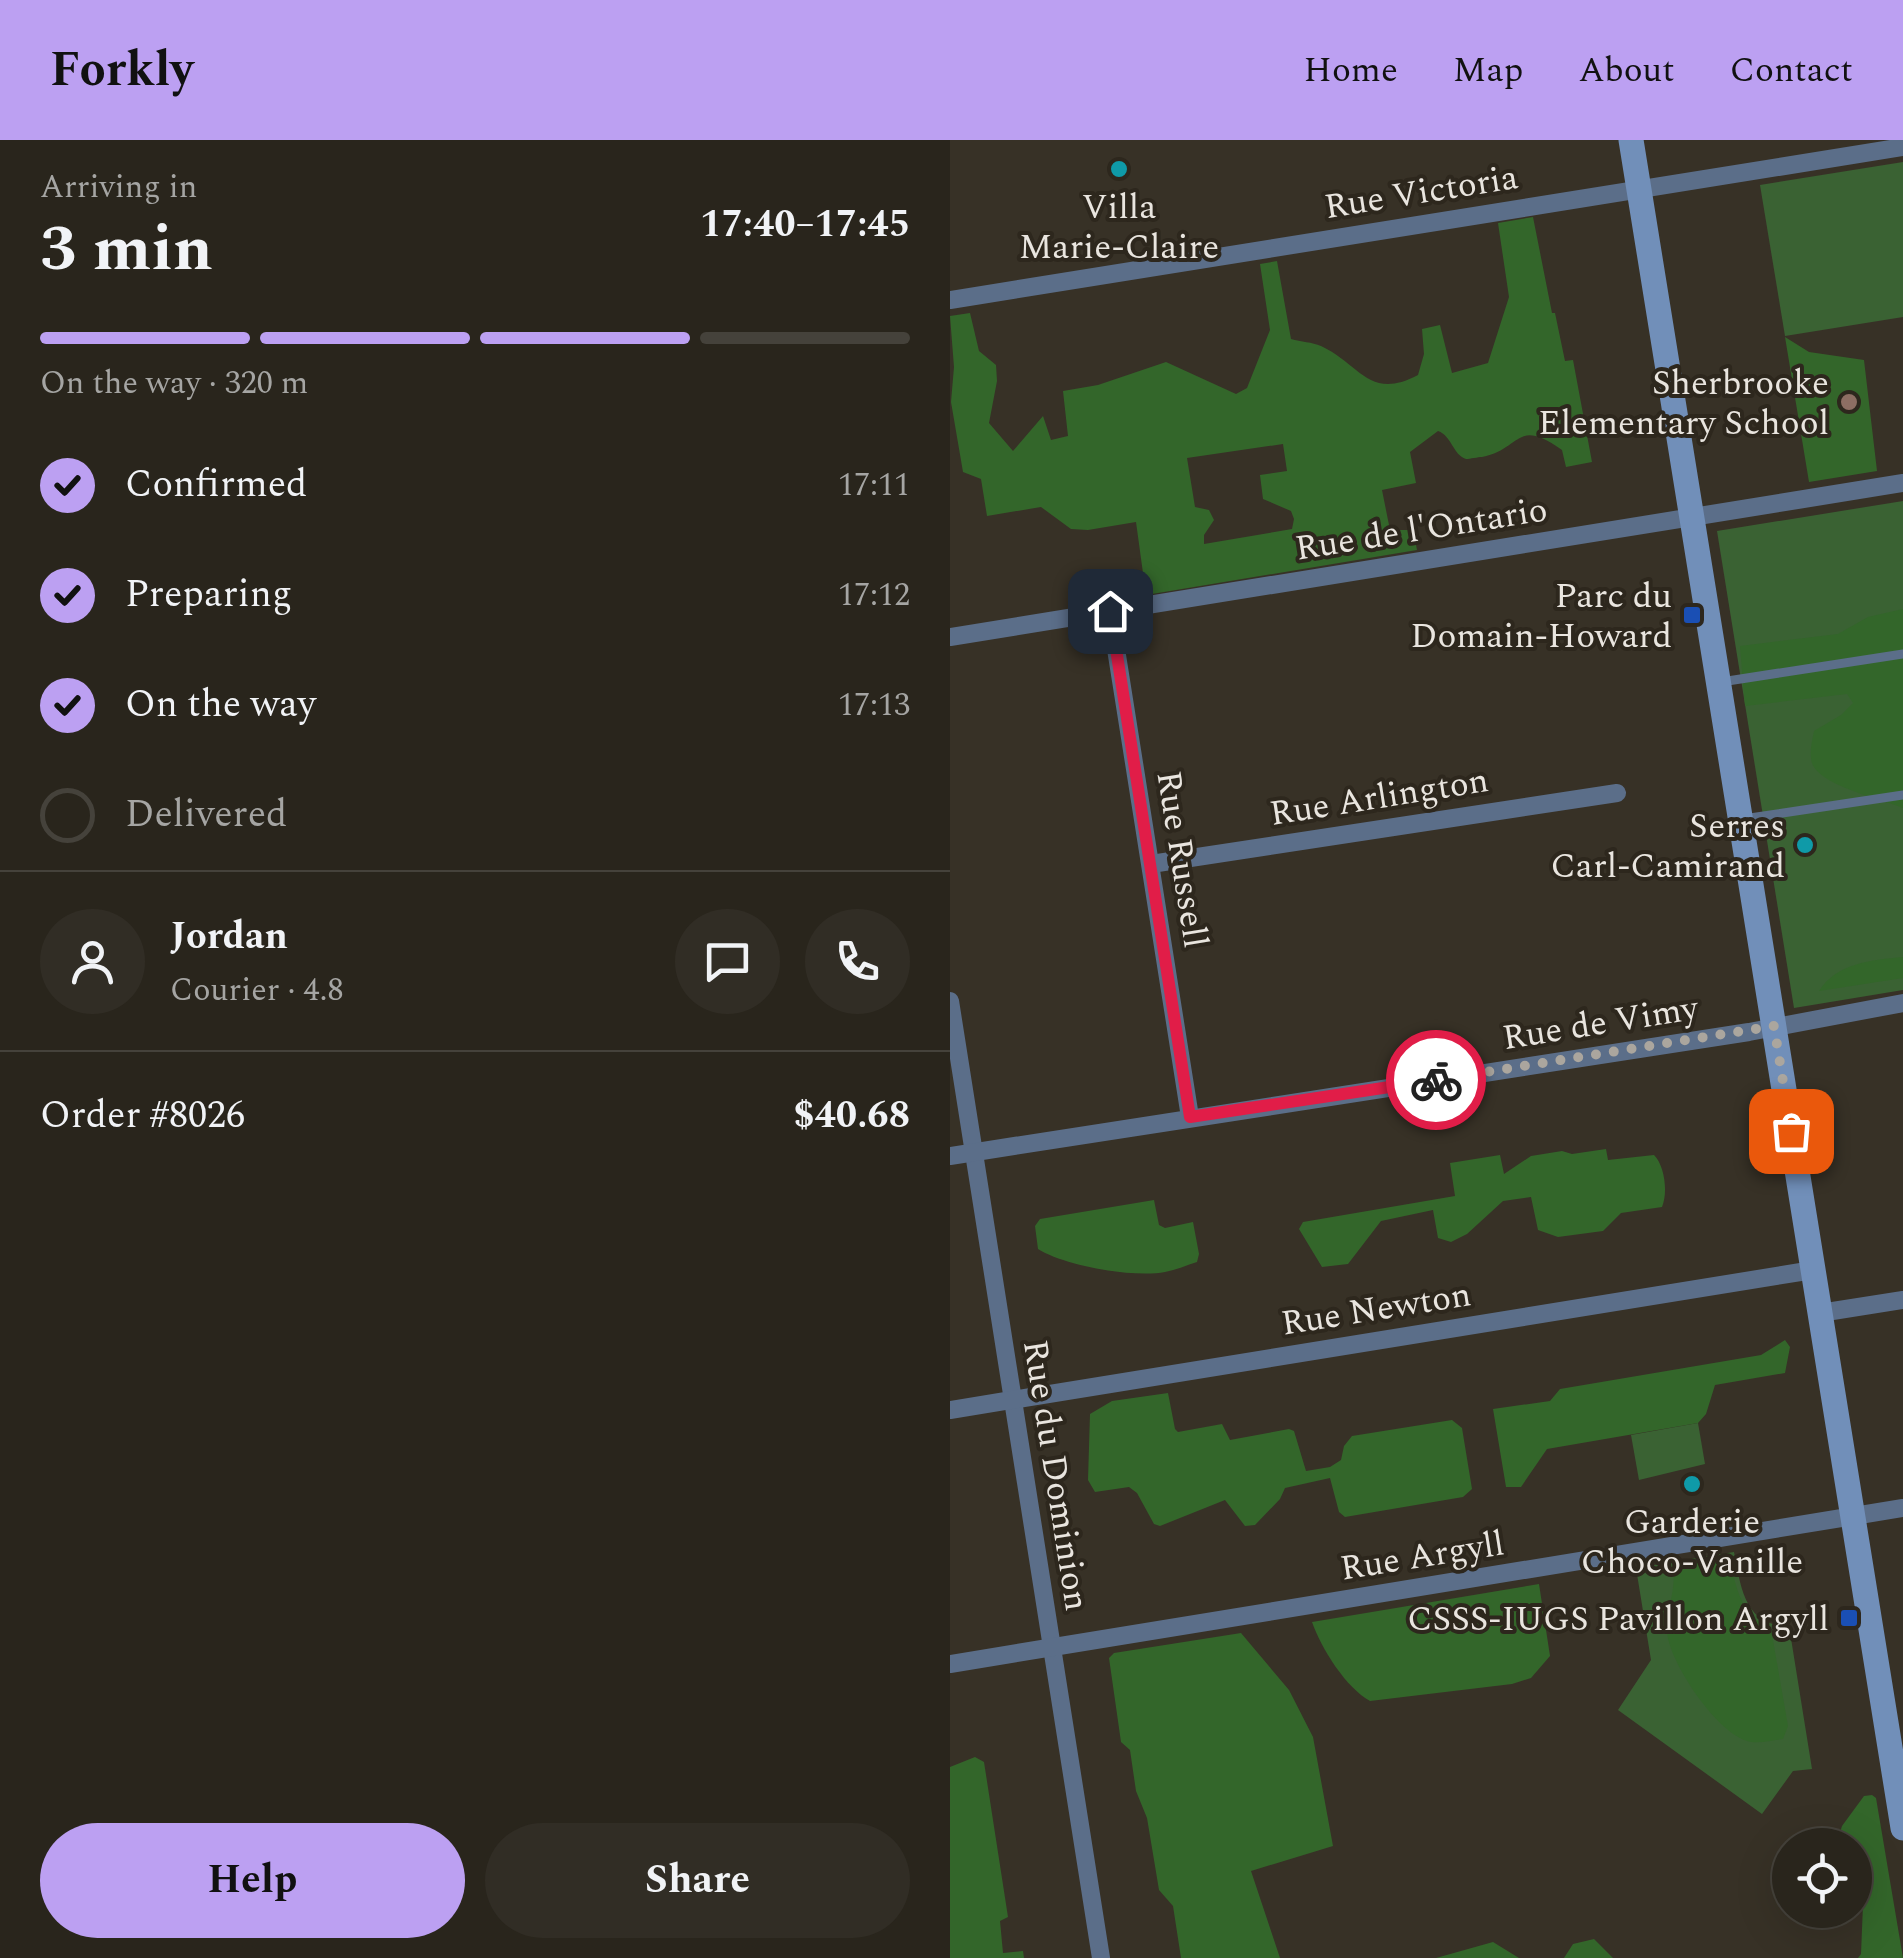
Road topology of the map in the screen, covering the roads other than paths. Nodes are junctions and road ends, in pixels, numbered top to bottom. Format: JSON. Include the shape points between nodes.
{"nodes":[{"id":1,"x":1631,"y":140,"type":"edge"},
{"id":2,"x":1903,"y":147,"type":"edge"},
{"id":3,"x":1639,"y":189,"type":"junction"},
{"id":4,"x":950,"y":300,"type":"edge"},
{"id":5,"x":1903,"y":483,"type":"edge"},
{"id":6,"x":1692,"y":517,"type":"junction"},
{"id":7,"x":1110,"y":611,"type":"junction"},
{"id":8,"x":950,"y":637,"type":"edge"},
{"id":9,"x":1903,"y":654,"type":"edge"},
{"id":10,"x":1718,"y":683,"type":"junction"},
{"id":11,"x":1617,"y":793,"type":"dead end"},
{"id":12,"x":1903,"y":794,"type":"edge"},
{"id":13,"x":1740,"y":820,"type":"junction"},
{"id":14,"x":1151,"y":864,"type":"junction"},
{"id":15,"x":950,"y":1001,"type":"edge"},
{"id":16,"x":1903,"y":1003,"type":"edge"},
{"id":17,"x":1774,"y":1026,"type":"junction"},
{"id":18,"x":1190,"y":1117,"type":"junction"},
{"id":19,"x":974,"y":1152,"type":"junction"},
{"id":20,"x":950,"y":1156,"type":"edge"},
{"id":21,"x":1813,"y":1270,"type":"junction"},
{"id":22,"x":1903,"y":1300,"type":"edge"},
{"id":23,"x":1820,"y":1313,"type":"junction"},
{"id":24,"x":1013,"y":1400,"type":"junction"},
{"id":25,"x":950,"y":1410,"type":"edge"},
{"id":26,"x":1903,"y":1508,"type":"edge"},
{"id":27,"x":1853,"y":1516,"type":"junction"},
{"id":28,"x":1051,"y":1647,"type":"junction"},
{"id":29,"x":950,"y":1664,"type":"edge"},
{"id":30,"x":1898,"y":1764,"type":"edge"},
{"id":31,"x":1903,"y":1828,"type":"edge"},
{"id":32,"x":1101,"y":1958,"type":"edge"}],
"edges":[{"from":1,"to":3,"type":"main road"},
{"from":2,"to":3,"type":"street","name":"Rue Victoria"},
{"from":3,"to":4,"type":"street","name":"Rue Victoria"},
{"from":3,"to":6,"type":"main road"},
{"from":5,"to":6,"type":"street","name":"Rue de l'Ontario"},
{"from":6,"to":7,"type":"street","name":"Rue de l'Ontario"},
{"from":6,"to":10,"type":"main road"},
{"from":7,"to":8,"type":"street","name":"Rue de l'Ontario"},
{"from":7,"to":14,"type":"street","name":"Rue Russell"},
{"from":9,"to":10,"type":"lane"},
{"from":10,"to":13,"type":"main road"},
{"from":11,"to":14,"type":"street","name":"Rue Arlington"},
{"from":12,"to":13,"type":"lane"},
{"from":13,"to":17,"type":"main road"},
{"from":14,"to":18,"type":"street","name":"Rue Russell"},
{"from":15,"to":19,"type":"street","name":"Rue du Dominion"},
{"from":16,"to":17,"type":"street","name":"Rue de Vimy"},
{"from":17,"to":18,"type":"street","name":"Rue de Vimy"},
{"from":17,"to":21,"type":"main road"},
{"from":18,"to":19,"type":"street","name":"Rue de Vimy"},
{"from":19,"to":20,"type":"street","name":"Rue de Vimy"},
{"from":19,"to":24,"type":"street","name":"Rue du Dominion"},
{"from":21,"to":23,"type":"main road"},
{"from":21,"to":24,"type":"street","name":"Rue Newton"},
{"from":22,"to":23,"type":"street"},
{"from":23,"to":27,"type":"main road"},
{"from":24,"to":25,"type":"street","name":"Rue Newton"},
{"from":24,"to":28,"type":"street","name":"Rue du Dominion"},
{"from":26,"to":27,"type":"street","name":"Rue Argyll"},
{"from":27,"to":28,"type":"street","name":"Rue Argyll"},
{"from":27,"to":30,"type":"main road"},
{"from":28,"to":29,"type":"street","name":"Rue Argyll"},
{"from":28,"to":32,"type":"street","name":"Rue du Dominion"},
{"from":30,"to":31,"type":"main road"}]}
